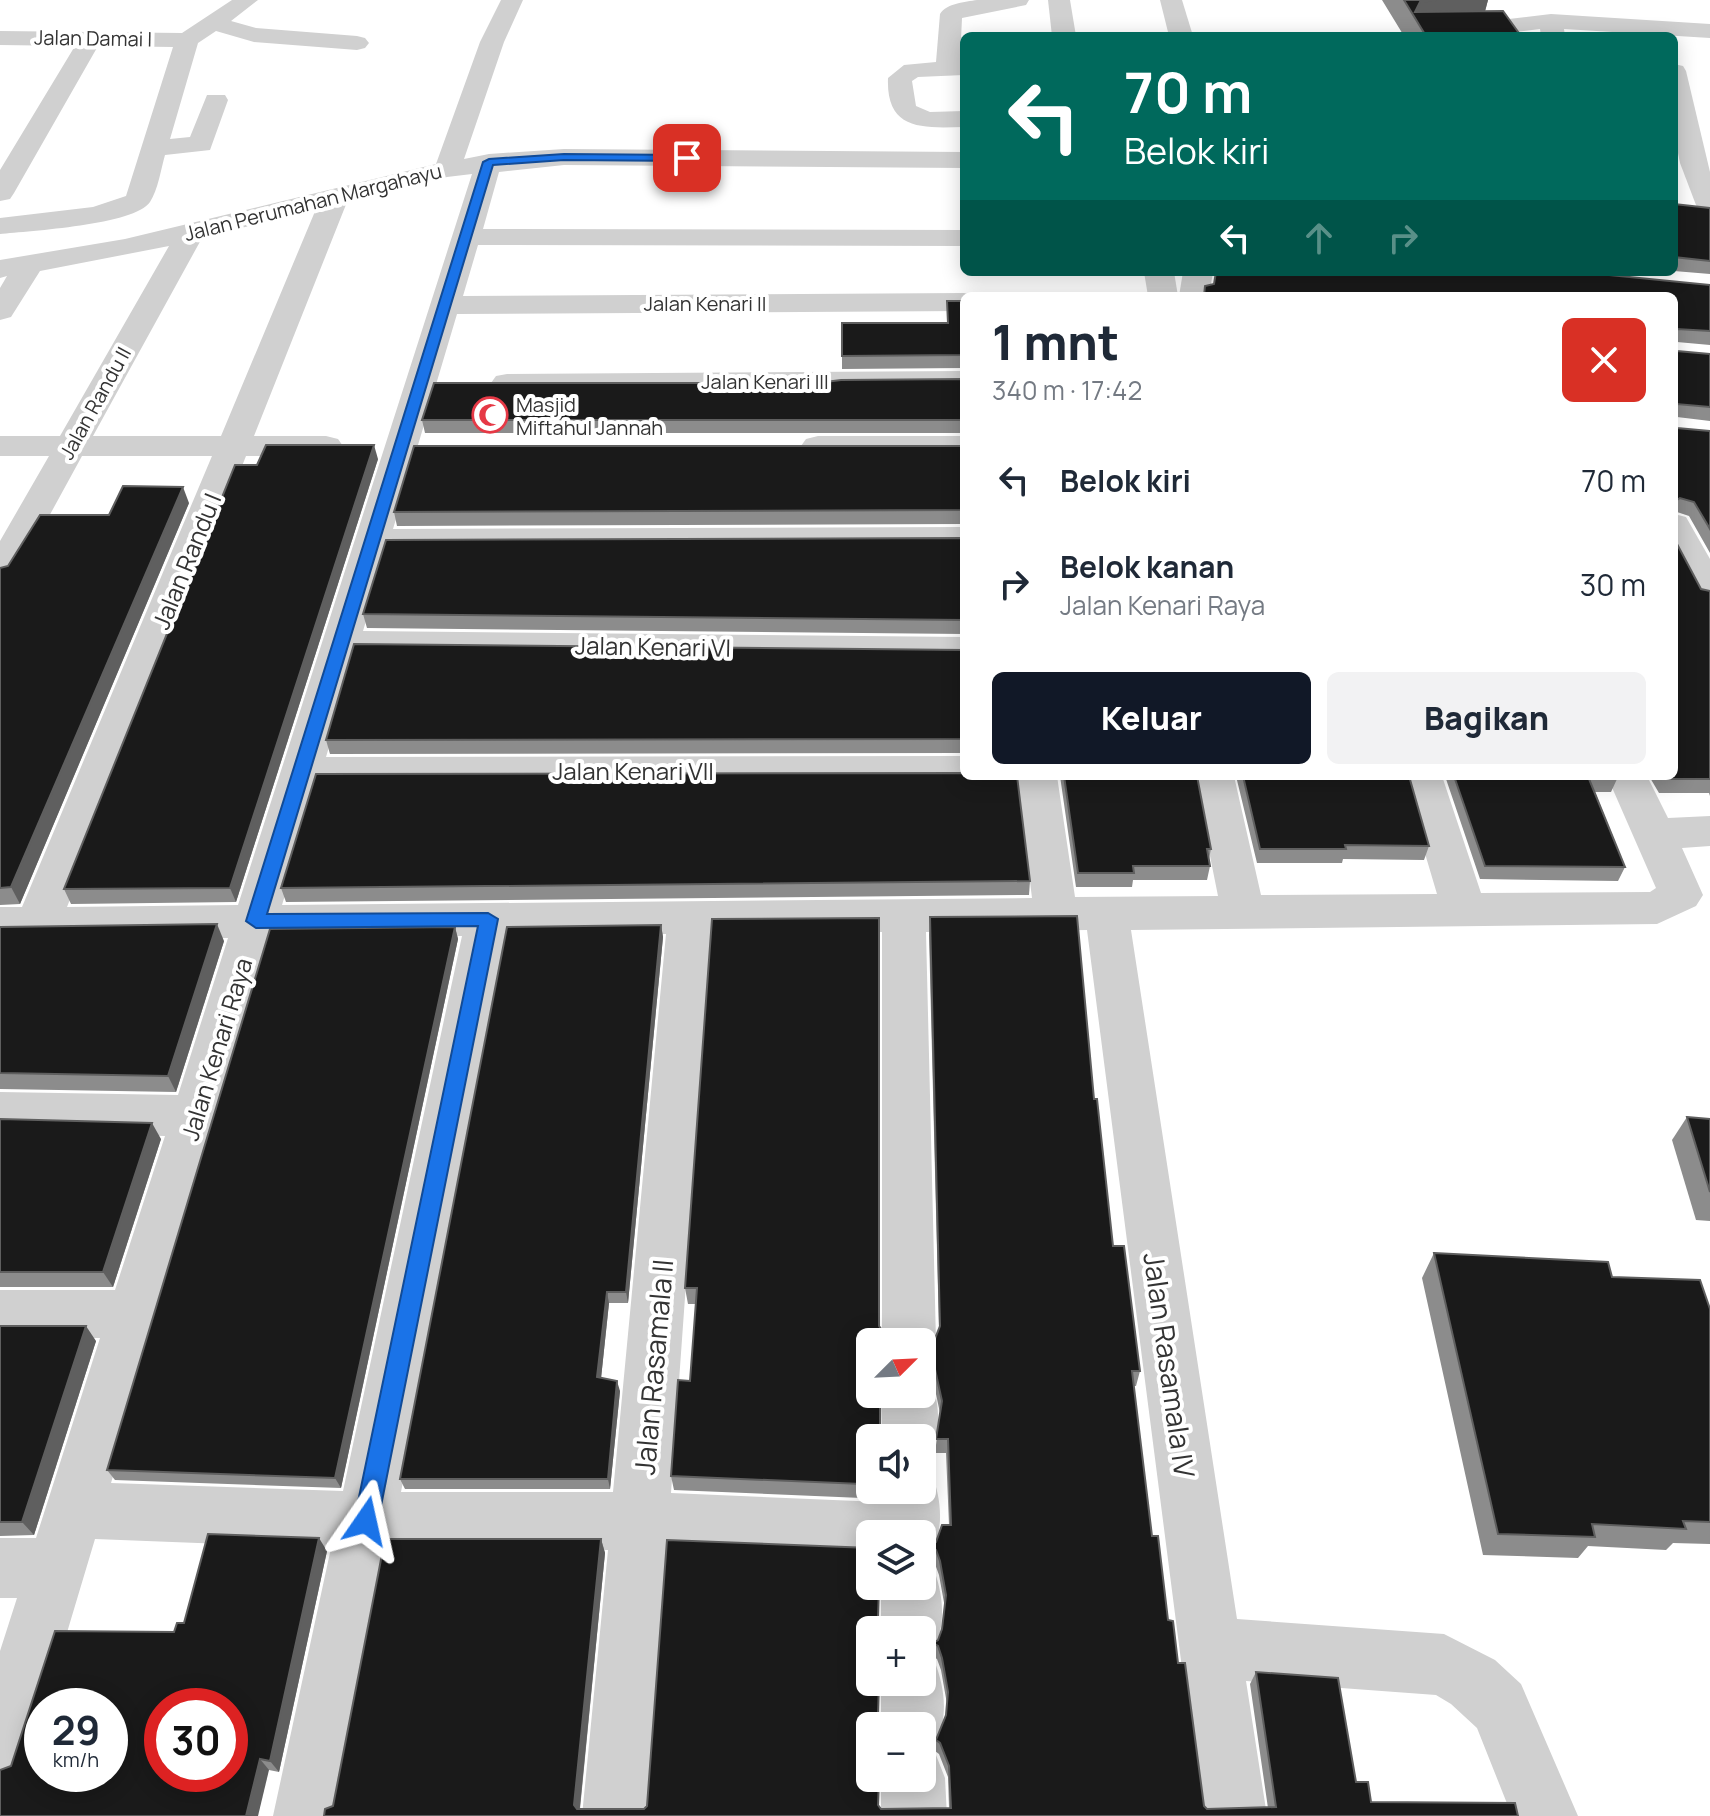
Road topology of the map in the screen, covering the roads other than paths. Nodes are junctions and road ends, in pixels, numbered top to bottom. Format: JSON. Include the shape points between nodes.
{"nodes":[{"id":1,"x":247,"y":0,"type":"edge"},
{"id":2,"x":512,"y":0,"type":"edge"},
{"id":3,"x":1059,"y":0,"type":"edge"},
{"id":4,"x":1171,"y":0,"type":"edge"},
{"id":5,"x":1006,"y":1,"type":"edge"},
{"id":6,"x":1602,"y":13,"type":"edge"},
{"id":7,"x":211,"y":22,"type":"junction"},
{"id":8,"x":1552,"y":29,"type":"edge"},
{"id":9,"x":1710,"y":31,"type":"edge"},
{"id":10,"x":1063,"y":32,"type":"edge"},
{"id":11,"x":1180,"y":32,"type":"edge"},
{"id":12,"x":1497,"y":32,"type":"edge"},
{"id":13,"x":1666,"y":32,"type":"edge"},
{"id":14,"x":0,"y":38,"type":"edge"},
{"id":15,"x":91,"y":38,"type":"junction"},
{"id":16,"x":187,"y":40,"type":"junction"},
{"id":17,"x":357,"y":43,"type":"dead end"},
{"id":18,"x":956,"y":68,"type":"edge"},
{"id":19,"x":1678,"y":88,"type":"edge"},
{"id":20,"x":216,"y":100,"type":"dead end"},
{"id":21,"x":960,"y":119,"type":"edge"},
{"id":22,"x":201,"y":144,"type":"junction"},
{"id":23,"x":153,"y":148,"type":"junction"},
{"id":24,"x":960,"y":160,"type":"edge"},
{"id":25,"x":489,"y":162,"type":"junction"},
{"id":26,"x":447,"y":169,"type":"junction"},
{"id":27,"x":194,"y":175,"type":"dead end"},
{"id":28,"x":1701,"y":183,"type":"edge"},
{"id":29,"x":0,"y":193,"type":"edge"},
{"id":30,"x":1678,"y":197,"type":"edge"},
{"id":31,"x":334,"y":199,"type":"junction"},
{"id":32,"x":115,"y":210,"type":"junction"},
{"id":33,"x":0,"y":226,"type":"edge"},
{"id":34,"x":190,"y":233,"type":"junction"},
{"id":35,"x":466,"y":237,"type":"junction"},
{"id":36,"x":960,"y":238,"type":"edge"},
{"id":37,"x":118,"y":249,"type":"junction"},
{"id":38,"x":29,"y":265,"type":"junction"},
{"id":39,"x":0,"y":269,"type":"edge"},
{"id":40,"x":960,"y":302,"type":"edge"},
{"id":41,"x":445,"y":305,"type":"junction"},
{"id":42,"x":0,"y":311,"type":"edge"},
{"id":43,"x":960,"y":380,"type":"edge"},
{"id":44,"x":485,"y":383,"type":"edge"},
{"id":45,"x":0,"y":446,"type":"edge"},
{"id":46,"x":70,"y":446,"type":"junction"},
{"id":47,"x":233,"y":446,"type":"junction"},
{"id":48,"x":390,"y":446,"type":"junction"},
{"id":49,"x":792,"y":446,"type":"edge"},
{"id":50,"x":960,"y":446,"type":"edge"},
{"id":51,"x":1678,"y":532,"type":"edge"},
{"id":52,"x":960,"y":538,"type":"edge"},
{"id":53,"x":373,"y":540,"type":"junction"},
{"id":54,"x":0,"y":573,"type":"edge"},
{"id":55,"x":1710,"y":593,"type":"edge"},
{"id":56,"x":341,"y":643,"type":"junction"},
{"id":57,"x":960,"y":649,"type":"edge"},
{"id":58,"x":960,"y":770,"type":"edge"},
{"id":59,"x":301,"y":771,"type":"junction"},
{"id":60,"x":1038,"y":780,"type":"edge"},
{"id":61,"x":1215,"y":780,"type":"edge"},
{"id":62,"x":1423,"y":780,"type":"edge"},
{"id":63,"x":1629,"y":780,"type":"edge"},
{"id":64,"x":1710,"y":831,"type":"edge"},
{"id":65,"x":1655,"y":834,"type":"junction"},
{"id":66,"x":1462,"y":911,"type":"junction"},
{"id":67,"x":1243,"y":912,"type":"junction"},
{"id":68,"x":1081,"y":915,"type":"junction"},
{"id":69,"x":904,"y":916,"type":"junction"},
{"id":70,"x":690,"y":918,"type":"junction"},
{"id":71,"x":488,"y":919,"type":"junction"},
{"id":72,"x":256,"y":921,"type":"junction"},
{"id":73,"x":19,"y":923,"type":"edge"},
{"id":74,"x":0,"y":1112,"type":"edge"},
{"id":75,"x":196,"y":1116,"type":"junction"},
{"id":76,"x":0,"y":1314,"type":"edge"},
{"id":77,"x":135,"y":1314,"type":"junction"},
{"id":78,"x":909,"y":1328,"type":"edge"},
{"id":79,"x":74,"y":1510,"type":"junction"},
{"id":80,"x":366,"y":1521,"type":"junction"},
{"id":81,"x":640,"y":1521,"type":"junction"},
{"id":82,"x":856,"y":1533,"type":"edge"},
{"id":83,"x":28,"y":1568,"type":"edge"},
{"id":84,"x":1210,"y":1648,"type":"junction"},
{"id":85,"x":0,"y":1751,"type":"edge"},
{"id":86,"x":913,"y":1792,"type":"edge"},
{"id":87,"x":306,"y":1816,"type":"edge"},
{"id":88,"x":615,"y":1816,"type":"edge"},
{"id":89,"x":914,"y":1816,"type":"edge"},
{"id":90,"x":1234,"y":1816,"type":"edge"},
{"id":91,"x":1545,"y":1816,"type":"edge"}],
"edges":[{"from":1,"to":7,"type":"street"},
{"from":2,"to":26,"type":"street"},
{"from":3,"to":10,"type":"street"},
{"from":4,"to":11,"type":"street"},
{"from":5,"to":18,"type":"street","via":[[951,14]]},
{"from":6,"to":8,"type":"street"},
{"from":6,"to":13,"type":"street"},
{"from":7,"to":16,"type":"street"},
{"from":7,"to":17,"type":"street","via":[[254,35]]},
{"from":8,"to":12,"type":"street"},
{"from":9,"to":13,"type":"street"},
{"from":14,"to":15,"type":"street","name":"Jalan Damai I"},
{"from":15,"to":16,"type":"street","name":"Jalan Damai I"},
{"from":15,"to":29,"type":"street"},
{"from":16,"to":23,"type":"street"},
{"from":18,"to":21,"type":"street","via":[[902,75],[902,105],[924,118]]},
{"from":19,"to":28,"type":"street"},
{"from":20,"to":22,"type":"street"},
{"from":22,"to":23,"type":"street"},
{"from":22,"to":27,"type":"street"},
{"from":23,"to":32,"type":"street","via":[[138,200]]},
{"from":24,"to":25,"type":"street","name":"Jalan Perumahan Margahayu","via":[[564,157]]},
{"from":25,"to":26,"type":"street","name":"Jalan Perumahan Margahayu"},
{"from":25,"to":35,"type":"street","name":"Jalan Kenari Raya"},
{"from":26,"to":31,"type":"street","name":"Jalan Perumahan Margahayu"},
{"from":28,"to":30,"type":"street"},
{"from":31,"to":34,"type":"street","name":"Jalan Perumahan Margahayu"},
{"from":31,"to":47,"type":"street","name":"Jalan Randu I"},
{"from":32,"to":33,"type":"street"},
{"from":32,"to":37,"type":"street"},
{"from":34,"to":37,"type":"street","name":"Jalan Perumahan Margahayu"},
{"from":34,"to":46,"type":"street","name":"Jalan Randu II"},
{"from":35,"to":36,"type":"street"},
{"from":35,"to":41,"type":"street","name":"Jalan Kenari Raya"},
{"from":37,"to":38,"type":"street","name":"Jalan Perumahan Margahayu"},
{"from":38,"to":39,"type":"street","name":"Jalan Perumahan Margahayu"},
{"from":38,"to":42,"type":"street"},
{"from":40,"to":41,"type":"street","name":"Jalan Kenari II"},
{"from":41,"to":48,"type":"street","name":"Jalan Kenari Raya","via":[[437,384]]},
{"from":43,"to":44,"type":"street","name":"Jalan Kenari III"},
{"from":45,"to":46,"type":"street"},
{"from":46,"to":47,"type":"street"},
{"from":46,"to":54,"type":"street","name":"Jalan Randu II"},
{"from":47,"to":48,"type":"street"},
{"from":47,"to":73,"type":"street","name":"Jalan Randu I"},
{"from":48,"to":53,"type":"street","name":"Jalan Kenari Raya"},
{"from":49,"to":50,"type":"street"},
{"from":51,"to":55,"type":"street"},
{"from":52,"to":53,"type":"street"},
{"from":53,"to":56,"type":"street","name":"Jalan Kenari Raya"},
{"from":56,"to":57,"type":"street","name":"Jalan Kenari VI"},
{"from":56,"to":59,"type":"street","name":"Jalan Kenari Raya"},
{"from":58,"to":59,"type":"street","name":"Jalan Kenari VII"},
{"from":59,"to":72,"type":"street","name":"Jalan Kenari Raya"},
{"from":60,"to":68,"type":"street","name":"Jalan Rasamala IV"},
{"from":61,"to":67,"type":"street"},
{"from":62,"to":66,"type":"street"},
{"from":63,"to":65,"type":"street"},
{"from":64,"to":65,"type":"street"},
{"from":65,"to":66,"type":"street","via":[[1681,895],[1670,903],[1657,908]]},
{"from":66,"to":67,"type":"street"},
{"from":67,"to":68,"type":"street"},
{"from":68,"to":69,"type":"street"},
{"from":68,"to":84,"type":"street","name":"Jalan Rasamala IV"},
{"from":69,"to":70,"type":"street"},
{"from":69,"to":78,"type":"street"},
{"from":70,"to":71,"type":"street"},
{"from":70,"to":81,"type":"street","name":"Jalan Rasamala II"},
{"from":71,"to":72,"type":"street"},
{"from":71,"to":80,"type":"street"},
{"from":72,"to":73,"type":"street"},
{"from":72,"to":75,"type":"street","name":"Jalan Kenari Raya"},
{"from":74,"to":75,"type":"street"},
{"from":75,"to":77,"type":"street","name":"Jalan Kenari Raya"},
{"from":76,"to":77,"type":"street"},
{"from":77,"to":79,"type":"street","name":"Jalan Kenari Raya"},
{"from":79,"to":80,"type":"street"},
{"from":79,"to":83,"type":"street","name":"Jalan Kenari Raya"},
{"from":80,"to":81,"type":"street"},
{"from":80,"to":87,"type":"street"},
{"from":81,"to":82,"type":"street"},
{"from":81,"to":88,"type":"street","name":"Jalan Rasamala II"},
{"from":83,"to":85,"type":"street","name":"Jalan Kenari Raya"},
{"from":84,"to":90,"type":"street","name":"Jalan Rasamala IV"},
{"from":84,"to":91,"type":"street","via":[[1444,1665],[1499,1706]]},
{"from":86,"to":89,"type":"street"}]}
